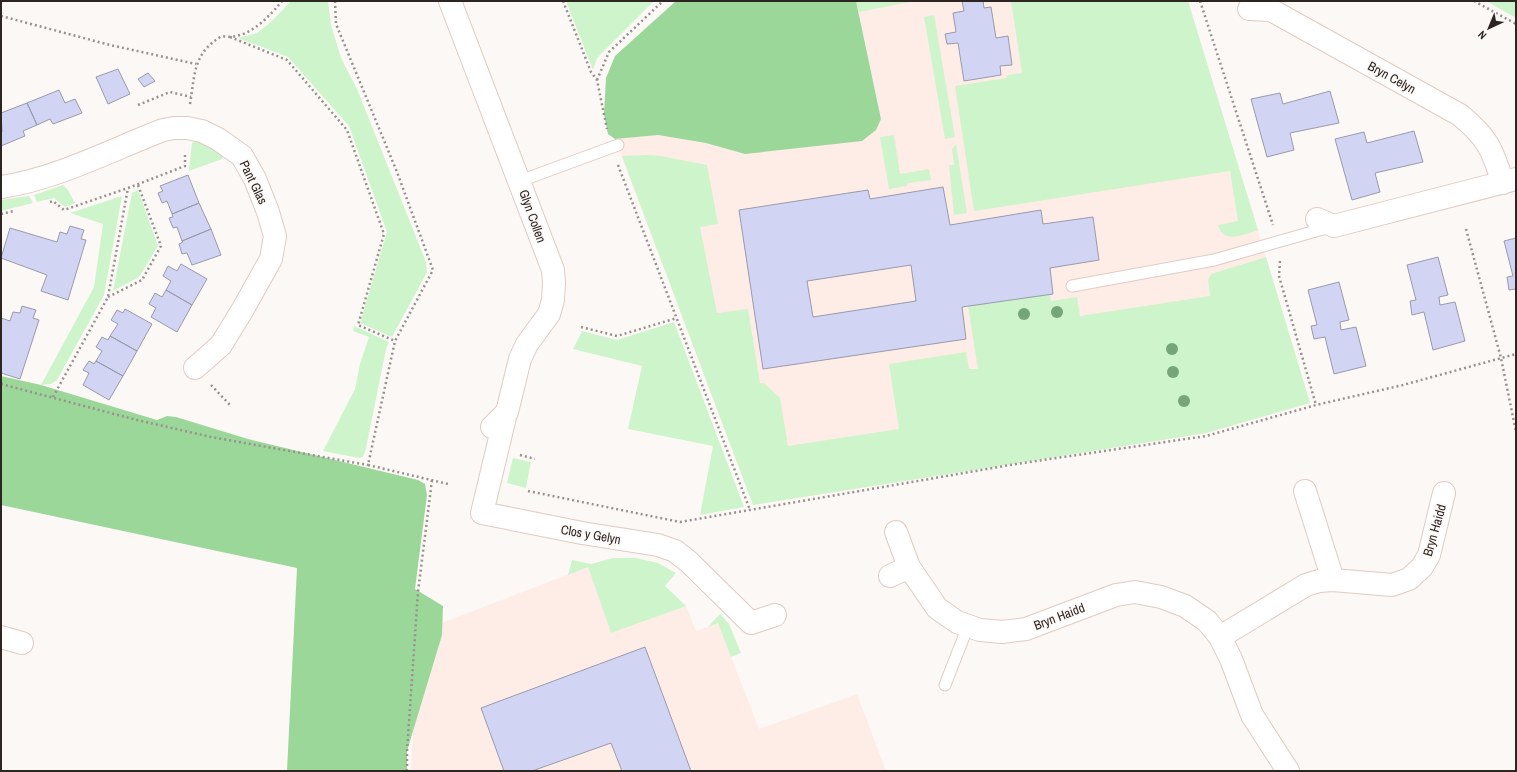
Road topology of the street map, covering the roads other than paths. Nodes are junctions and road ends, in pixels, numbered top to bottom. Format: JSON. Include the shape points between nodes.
{"nodes":[{"id":1,"x":450,"y":1,"type":"edge"},
{"id":2,"x":1249,"y":9,"type":"dead end"},
{"id":3,"x":614,"y":146,"type":"road end"},
{"id":4,"x":520,"y":181,"type":"junction"},
{"id":5,"x":1509,"y":181,"type":"edge"},
{"id":6,"x":1,"y":187,"type":"edge"},
{"id":7,"x":1326,"y":222,"type":"joint"},
{"id":8,"x":1072,"y":286,"type":"dead end"},
{"id":9,"x":195,"y":368,"type":"dead end"},
{"id":10,"x":499,"y":419,"type":"joint"},
{"id":11,"x":1305,"y":491,"type":"dead end"},
{"id":12,"x":1444,"y":493,"type":"dead end"},
{"id":13,"x":896,"y":532,"type":"dead end"},
{"id":14,"x":1333,"y":580,"type":"junction"},
{"id":15,"x":775,"y":615,"type":"dead end"},
{"id":16,"x":968,"y":626,"type":"junction"},
{"id":17,"x":1,"y":637,"type":"edge"},
{"id":18,"x":1220,"y":637,"type":"junction"},
{"id":19,"x":22,"y":643,"type":"dead end"},
{"id":20,"x":945,"y":685,"type":"dead end"},
{"id":21,"x":1288,"y":771,"type":"edge"}],
"edges":[{"from":1,"to":4,"type":"street","name":"Glyn Collen"},
{"from":2,"to":5,"type":"street","name":"Bryn Celyn","via":[[1271,10],[1460,115],[1475,127],[1487,142]]},
{"from":3,"to":4,"type":"lane"},
{"from":4,"to":10,"type":"street","name":"Glyn Collen","via":[[553,270],[553,300],[549,314],[527,344],[520,359]]},
{"from":5,"to":7,"type":"street","name":"Bryn Celyn"},
{"from":6,"to":9,"type":"street","name":"Pant Glas","via":[[23,184],[162,130],[174,128],[202,131],[242,156],[255,179],[275,236],[271,259],[221,345]]},
{"from":7,"to":8,"type":"lane","via":[[1279,242],[1214,260]]},
{"from":10,"to":15,"type":"street","name":"Clos y Gelyn","via":[[482,513],[658,545],[676,551],[751,623]]},
{"from":11,"to":14,"type":"street"},
{"from":12,"to":14,"type":"street","name":"Bryn Haidd","via":[[1429,555],[1422,567],[1409,579],[1392,585]]},
{"from":13,"to":16,"type":"street","name":"Bryn Haidd","via":[[899,571],[937,608],[957,622]]},
{"from":14,"to":18,"type":"street","name":"Bryn Haidd","via":[[1306,585]]},
{"from":16,"to":18,"type":"street","name":"Bryn Haidd","via":[[1002,632],[1026,629],[1116,594],[1135,592],[1161,597],[1185,606],[1207,621]]},
{"from":16,"to":20,"type":"lane"},
{"from":17,"to":19,"type":"street"},
{"from":18,"to":21,"type":"street","name":"Bryn Haidd","via":[[1252,715]]}]}
